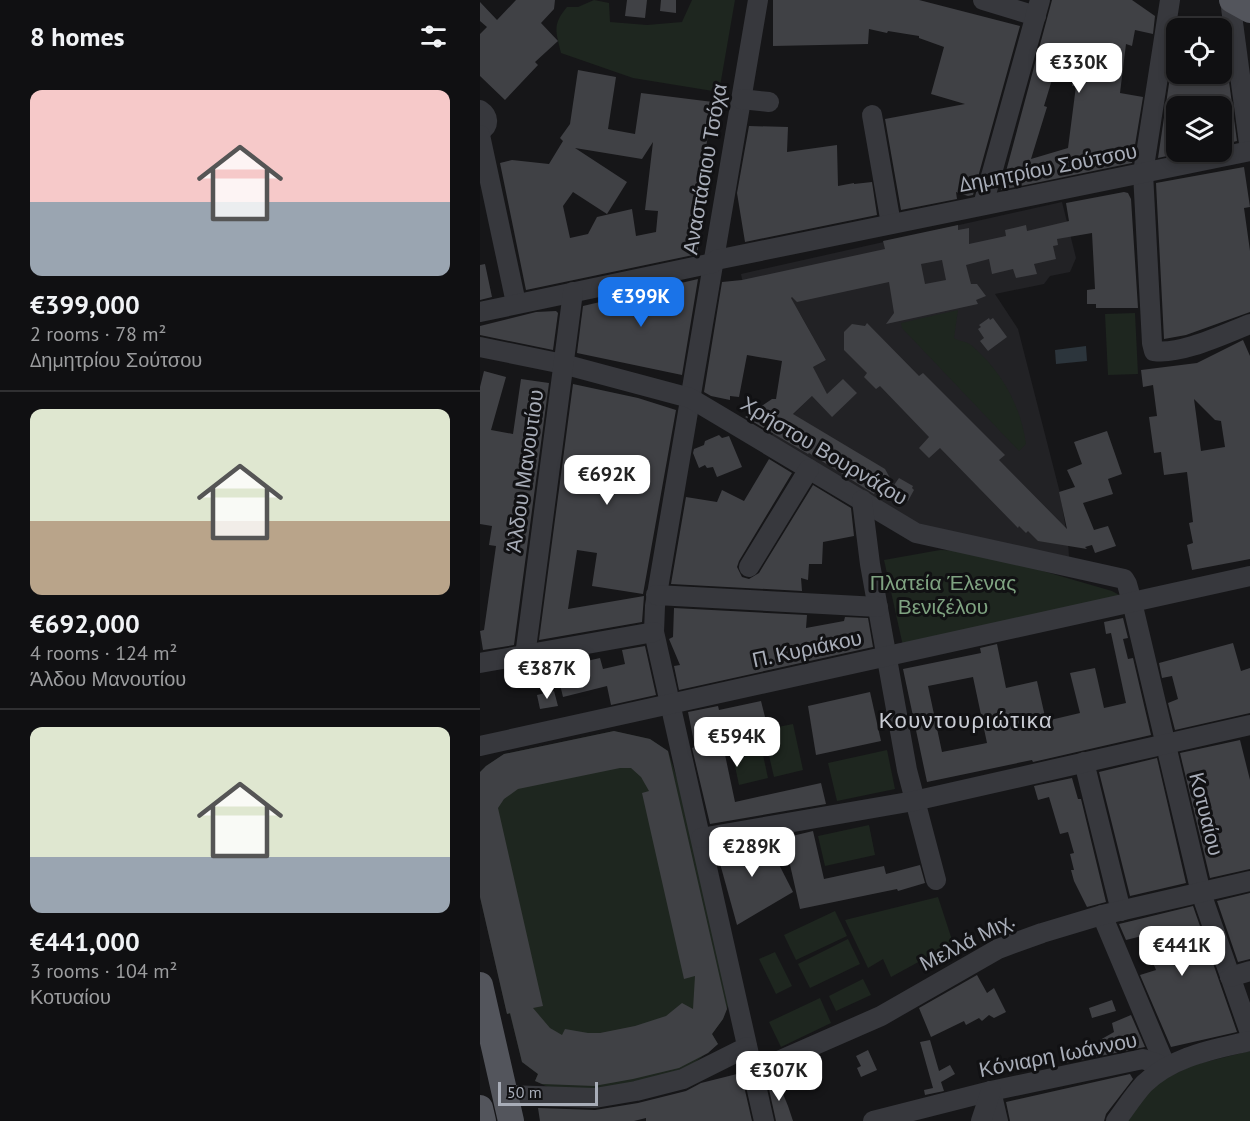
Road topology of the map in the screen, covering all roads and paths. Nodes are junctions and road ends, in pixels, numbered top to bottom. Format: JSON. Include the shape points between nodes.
{"nodes":[{"id":1,"x":758,"y":0,"type":"edge"},
{"id":2,"x":983,"y":0,"type":"edge"},
{"id":3,"x":1170,"y":0,"type":"edge"},
{"id":4,"x":1231,"y":0,"type":"edge"},
{"id":5,"x":1038,"y":8,"type":"edge"},
{"id":6,"x":1250,"y":10,"type":"edge"},
{"id":7,"x":741,"y":99,"type":"junction"},
{"id":8,"x":769,"y":102,"type":"dead end"},
{"id":9,"x":480,"y":110,"type":"edge"},
{"id":10,"x":872,"y":115,"type":"dead end"},
{"id":11,"x":480,"y":133,"type":"edge"},
{"id":12,"x":1250,"y":151,"type":"edge"},
{"id":13,"x":1143,"y":173,"type":"junction"},
{"id":14,"x":983,"y":206,"type":"junction"},
{"id":15,"x":891,"y":224,"type":"junction"},
{"id":16,"x":713,"y":263,"type":"junction"},
{"id":17,"x":573,"y":292,"type":"junction"},
{"id":18,"x":516,"y":303,"type":"junction"},
{"id":19,"x":480,"y":312,"type":"edge"},
{"id":20,"x":1250,"y":324,"type":"edge"},
{"id":21,"x":480,"y":347,"type":"edge"},
{"id":22,"x":563,"y":364,"type":"junction"},
{"id":23,"x":690,"y":398,"type":"junction"},
{"id":24,"x":809,"y":469,"type":"junction"},
{"id":25,"x":861,"y":500,"type":"junction"},
{"id":26,"x":748,"y":567,"type":"dead end"},
{"id":27,"x":1250,"y":576,"type":"edge"},
{"id":28,"x":656,"y":595,"type":"junction"},
{"id":29,"x":1132,"y":602,"type":"junction"},
{"id":30,"x":878,"y":607,"type":"junction"},
{"id":31,"x":654,"y":633,"type":"junction"},
{"id":32,"x":525,"y":656,"type":"junction"},
{"id":33,"x":886,"y":656,"type":"junction"},
{"id":34,"x":480,"y":663,"type":"edge"},
{"id":35,"x":671,"y":704,"type":"junction"},
{"id":36,"x":1248,"y":732,"type":"edge"},
{"id":37,"x":1165,"y":744,"type":"junction"},
{"id":38,"x":480,"y":746,"type":"edge"},
{"id":39,"x":1084,"y":762,"type":"junction"},
{"id":40,"x":914,"y":801,"type":"junction"},
{"id":41,"x":701,"y":838,"type":"junction"},
{"id":42,"x":936,"y":880,"type":"dead end"},
{"id":43,"x":1250,"y":881,"type":"edge"},
{"id":44,"x":1201,"y":893,"type":"junction"},
{"id":45,"x":1121,"y":910,"type":"junction"},
{"id":46,"x":1102,"y":915,"type":"junction"},
{"id":47,"x":1250,"y":972,"type":"edge"},
{"id":48,"x":1230,"y":977,"type":"junction"},
{"id":49,"x":480,"y":985,"type":"edge"},
{"id":50,"x":1250,"y":1033,"type":"edge"},
{"id":51,"x":1250,"y":1041,"type":"edge"},
{"id":52,"x":747,"y":1047,"type":"junction"},
{"id":53,"x":1166,"y":1067,"type":"junction"},
{"id":54,"x":753,"y":1072,"type":"junction"},
{"id":55,"x":991,"y":1091,"type":"junction"},
{"id":56,"x":505,"y":1095,"type":"junction"},
{"id":57,"x":480,"y":1107,"type":"edge"},
{"id":58,"x":483,"y":1121,"type":"edge"},
{"id":59,"x":511,"y":1121,"type":"edge"},
{"id":60,"x":764,"y":1121,"type":"edge"},
{"id":61,"x":873,"y":1121,"type":"edge"},
{"id":62,"x":981,"y":1121,"type":"edge"},
{"id":63,"x":998,"y":1121,"type":"edge"},
{"id":64,"x":1116,"y":1121,"type":"edge"}],
"edges":[{"from":1,"to":7,"type":"street","name":"Αναστάσιου Τσόχα"},
{"from":2,"to":5,"type":"street"},
{"from":3,"to":13,"type":"street"},
{"from":4,"to":6,"type":"main road"},
{"from":4,"to":12,"type":"street"},
{"from":5,"to":14,"type":"street"},
{"from":7,"to":8,"type":"street"},
{"from":7,"to":16,"type":"street","name":"Αναστάσιου Τσόχα"},
{"from":9,"to":11,"type":"street","via":[[487,122]]},
{"from":10,"to":15,"type":"street"},
{"from":11,"to":18,"type":"street"},
{"from":12,"to":13,"type":"street","name":"Δημητρίου Σούτσου"},
{"from":13,"to":14,"type":"street","name":"Δημητρίου Σούτσου"},
{"from":13,"to":20,"type":"street","via":[[1154,351],[1199,343]]},
{"from":14,"to":15,"type":"street","name":"Δημητρίου Σούτσου"},
{"from":15,"to":16,"type":"street","name":"Δημητρίου Σούτσου"},
{"from":16,"to":17,"type":"street","name":"Δημητρίου Σούτσου"},
{"from":16,"to":23,"type":"street","name":"Αναστάσιου Τσόχα"},
{"from":17,"to":18,"type":"street","name":"Δημητρίου Σούτσου"},
{"from":17,"to":22,"type":"street","name":"Άλδου Μανουτίου"},
{"from":18,"to":19,"type":"street","name":"Δημητρίου Σούτσου"},
{"from":21,"to":22,"type":"street","name":"Χρήστου Βουρνάζου"},
{"from":22,"to":23,"type":"street","name":"Χρήστου Βουρνάζου"},
{"from":22,"to":32,"type":"street","name":"Άλδου Μανουτίου"},
{"from":23,"to":24,"type":"street","name":"Χρήστου Βουρνάζου"},
{"from":23,"to":28,"type":"street","name":"Αναστάσιου Τσόχα"},
{"from":24,"to":25,"type":"street","name":"Χρήστου Βουρνάζου"},
{"from":24,"to":26,"type":"street"},
{"from":25,"to":29,"type":"street","name":"Χρήστου Βουρνάζου","via":[[916,533],[1124,579]]},
{"from":25,"to":30,"type":"street"},
{"from":27,"to":29,"type":"street","name":"Π. Κυριάκου"},
{"from":28,"to":30,"type":"street"},
{"from":28,"to":31,"type":"street","name":"Αναστάσιου Τσόχα"},
{"from":29,"to":33,"type":"street","name":"Π. Κυριάκου"},
{"from":29,"to":37,"type":"street","name":"Κοτυαίου"},
{"from":30,"to":33,"type":"street"},
{"from":31,"to":32,"type":"street"},
{"from":31,"to":35,"type":"street","name":"Αναστάσιου Τσόχα"},
{"from":32,"to":34,"type":"street"},
{"from":33,"to":35,"type":"street","name":"Π. Κυριάκου"},
{"from":33,"to":40,"type":"street"},
{"from":35,"to":38,"type":"street","name":"Π. Κυριάκου"},
{"from":35,"to":41,"type":"street","name":"Αναστάσιου Τσόχα"},
{"from":36,"to":37,"type":"street"},
{"from":37,"to":39,"type":"street"},
{"from":37,"to":44,"type":"street","name":"Κοτυαίου"},
{"from":39,"to":40,"type":"street"},
{"from":39,"to":45,"type":"street"},
{"from":40,"to":41,"type":"street"},
{"from":40,"to":42,"type":"street"},
{"from":41,"to":52,"type":"street","name":"Αναστάσιου Τσόχα"},
{"from":43,"to":44,"type":"street","name":"Μελλά Μιχ."},
{"from":44,"to":45,"type":"street","name":"Μελλά Μιχ."},
{"from":44,"to":48,"type":"street","name":"Κοτυαίου"},
{"from":45,"to":46,"type":"street","name":"Μελλά Μιχ."},
{"from":46,"to":53,"type":"street"},
{"from":46,"to":54,"type":"street","name":"Μελλά Μιχ.","via":[[998,949],[881,1016]]},
{"from":47,"to":48,"type":"street"},
{"from":48,"to":50,"type":"street","name":"Κοτυαίου"},
{"from":49,"to":56,"type":"main road"},
{"from":51,"to":53,"type":"street","name":"Κόνιαρη Ιωάννου","via":[[1187,1057]]},
{"from":52,"to":54,"type":"street","name":"Αναστάσιου Τσόχα"},
{"from":52,"to":56,"type":"street","via":[[683,1078],[636,1091],[595,1098]]},
{"from":53,"to":55,"type":"street","name":"Κόνιαρη Ιωάννου","via":[[1143,1059]]},
{"from":53,"to":64,"type":"street","via":[[1142,1086]]},
{"from":54,"to":60,"type":"street","name":"Αναστάσιου Τσόχα"},
{"from":55,"to":61,"type":"street","name":"Κόνιαρη Ιωάννου"},
{"from":55,"to":62,"type":"street"},
{"from":55,"to":63,"type":"street"},
{"from":56,"to":59,"type":"main road"},
{"from":57,"to":58,"type":"main road"}]}
